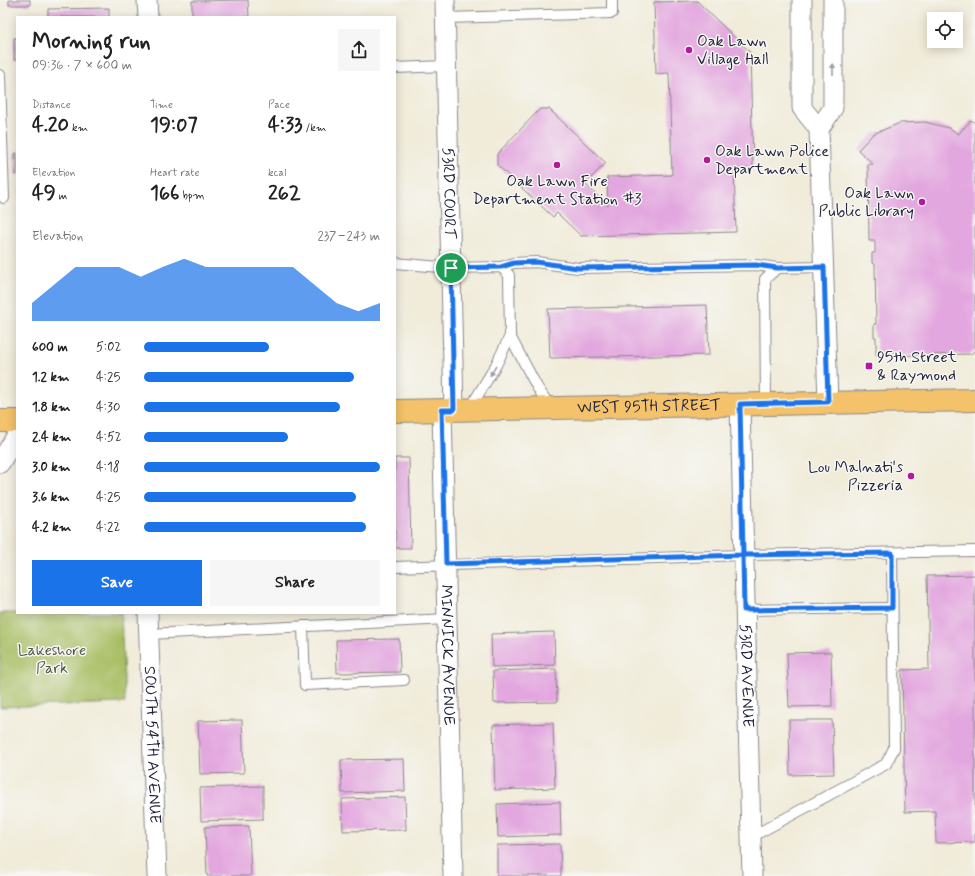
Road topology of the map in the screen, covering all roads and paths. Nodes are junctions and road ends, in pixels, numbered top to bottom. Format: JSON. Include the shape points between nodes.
{"nodes":[{"id":1,"x":147,"y":0,"type":"edge"},
{"id":2,"x":612,"y":0,"type":"edge"},
{"id":3,"x":802,"y":0,"type":"edge"},
{"id":4,"x":833,"y":0,"type":"edge"},
{"id":5,"x":445,"y":9,"type":"edge"},
{"id":6,"x":148,"y":16,"type":"edge"},
{"id":7,"x":446,"y":66,"type":"junction"},
{"id":8,"x":396,"y":68,"type":"edge"},
{"id":9,"x":0,"y":75,"type":"edge"},
{"id":10,"x":819,"y":129,"type":"junction"},
{"id":11,"x":4,"y":198,"type":"dead end"},
{"id":12,"x":396,"y":263,"type":"edge"},
{"id":13,"x":501,"y":267,"type":"junction"},
{"id":14,"x":824,"y":267,"type":"junction"},
{"id":15,"x":451,"y":268,"type":"junction"},
{"id":16,"x":777,"y":268,"type":"junction"},
{"id":17,"x":510,"y":336,"type":"junction"},
{"id":18,"x":975,"y":400,"type":"edge"},
{"id":19,"x":828,"y":402,"type":"junction"},
{"id":20,"x":740,"y":404,"type":"junction"},
{"id":21,"x":766,"y":404,"type":"junction"},
{"id":22,"x":551,"y":408,"type":"junction"},
{"id":23,"x":455,"y":410,"type":"junction"},
{"id":24,"x":396,"y":411,"type":"edge"},
{"id":25,"x":0,"y":421,"type":"edge"},
{"id":26,"x":16,"y":421,"type":"edge"},
{"id":27,"x":16,"y":437,"type":"edge"},
{"id":28,"x":0,"y":463,"type":"edge"},
{"id":29,"x":975,"y":551,"type":"edge"},
{"id":30,"x":892,"y":553,"type":"junction"},
{"id":31,"x":743,"y":555,"type":"junction"},
{"id":32,"x":446,"y":564,"type":"junction"},
{"id":33,"x":396,"y":567,"type":"edge"},
{"id":34,"x":892,"y":608,"type":"junction"},
{"id":35,"x":744,"y":610,"type":"junction"},
{"id":36,"x":148,"y":614,"type":"edge"},
{"id":37,"x":447,"y":619,"type":"junction"},
{"id":38,"x":303,"y":626,"type":"junction"},
{"id":39,"x":149,"y":634,"type":"junction"},
{"id":40,"x":404,"y":680,"type":"dead end"},
{"id":41,"x":751,"y":837,"type":"junction"},
{"id":42,"x":157,"y":876,"type":"edge"},
{"id":43,"x":453,"y":876,"type":"edge"},
{"id":44,"x":752,"y":876,"type":"edge"}],
"edges":[{"from":1,"to":6,"type":"street"},
{"from":2,"to":5,"type":"lane","via":[[612,13]]},
{"from":3,"to":10,"type":"street","via":[[802,108]]},
{"from":10,"to":4,"type":"street","one_way":true,"via":[[833,108]]},
{"from":5,"to":7,"type":"street","name":"53RD COURT"},
{"from":7,"to":8,"type":"lane"},
{"from":7,"to":15,"type":"street","name":"53RD COURT"},
{"from":9,"to":11,"type":"lane"},
{"from":10,"to":14,"type":"street"},
{"from":12,"to":15,"type":"lane"},
{"from":13,"to":15,"type":"lane"},
{"from":13,"to":16,"type":"lane","via":[[514,263],[536,262],[578,268],[756,265]]},
{"from":13,"to":17,"type":"lane","via":[[508,275]]},
{"from":14,"to":16,"type":"lane"},
{"from":14,"to":19,"type":"street"},
{"from":15,"to":23,"type":"street","name":"53RD COURT"},
{"from":16,"to":21,"type":"lane","via":[[765,279]]},
{"from":17,"to":22,"type":"lane"},
{"from":17,"to":23,"type":"lane","one_way":true,"via":[[496,365]]},
{"from":18,"to":19,"type":"main road","name":"WEST 95TH STREET"},
{"from":19,"to":21,"type":"main road","name":"WEST 95TH STREET"},
{"from":20,"to":21,"type":"main road","name":"WEST 95TH STREET"},
{"from":20,"to":22,"type":"main road","name":"WEST 95TH STREET"},
{"from":20,"to":31,"type":"street","name":"53RD AVENUE"},
{"from":22,"to":23,"type":"main road","name":"WEST 95TH STREET"},
{"from":23,"to":24,"type":"main road","name":"WEST 95TH STREET"},
{"from":23,"to":32,"type":"street","name":"MINNICK AVENUE"},
{"from":25,"to":26,"type":"main road"},
{"from":27,"to":28,"type":"street"},
{"from":29,"to":30,"type":"lane"},
{"from":30,"to":31,"type":"lane"},
{"from":30,"to":34,"type":"lane"},
{"from":31,"to":32,"type":"lane"},
{"from":31,"to":35,"type":"street","name":"53RD AVENUE"},
{"from":32,"to":33,"type":"lane"},
{"from":32,"to":37,"type":"street","name":"MINNICK AVENUE"},
{"from":34,"to":35,"type":"lane"},
{"from":34,"to":41,"type":"lane","via":[[894,748],[886,764]]},
{"from":35,"to":41,"type":"street","name":"53RD AVENUE"},
{"from":36,"to":39,"type":"street","name":"SOUTH 54TH AVENUE"},
{"from":37,"to":38,"type":"lane"},
{"from":37,"to":43,"type":"street","name":"MINNICK AVENUE"},
{"from":38,"to":39,"type":"lane"},
{"from":38,"to":40,"type":"lane","via":[[306,685]]},
{"from":39,"to":42,"type":"street","name":"SOUTH 54TH AVENUE"},
{"from":41,"to":44,"type":"street","name":"53RD AVENUE"}]}
